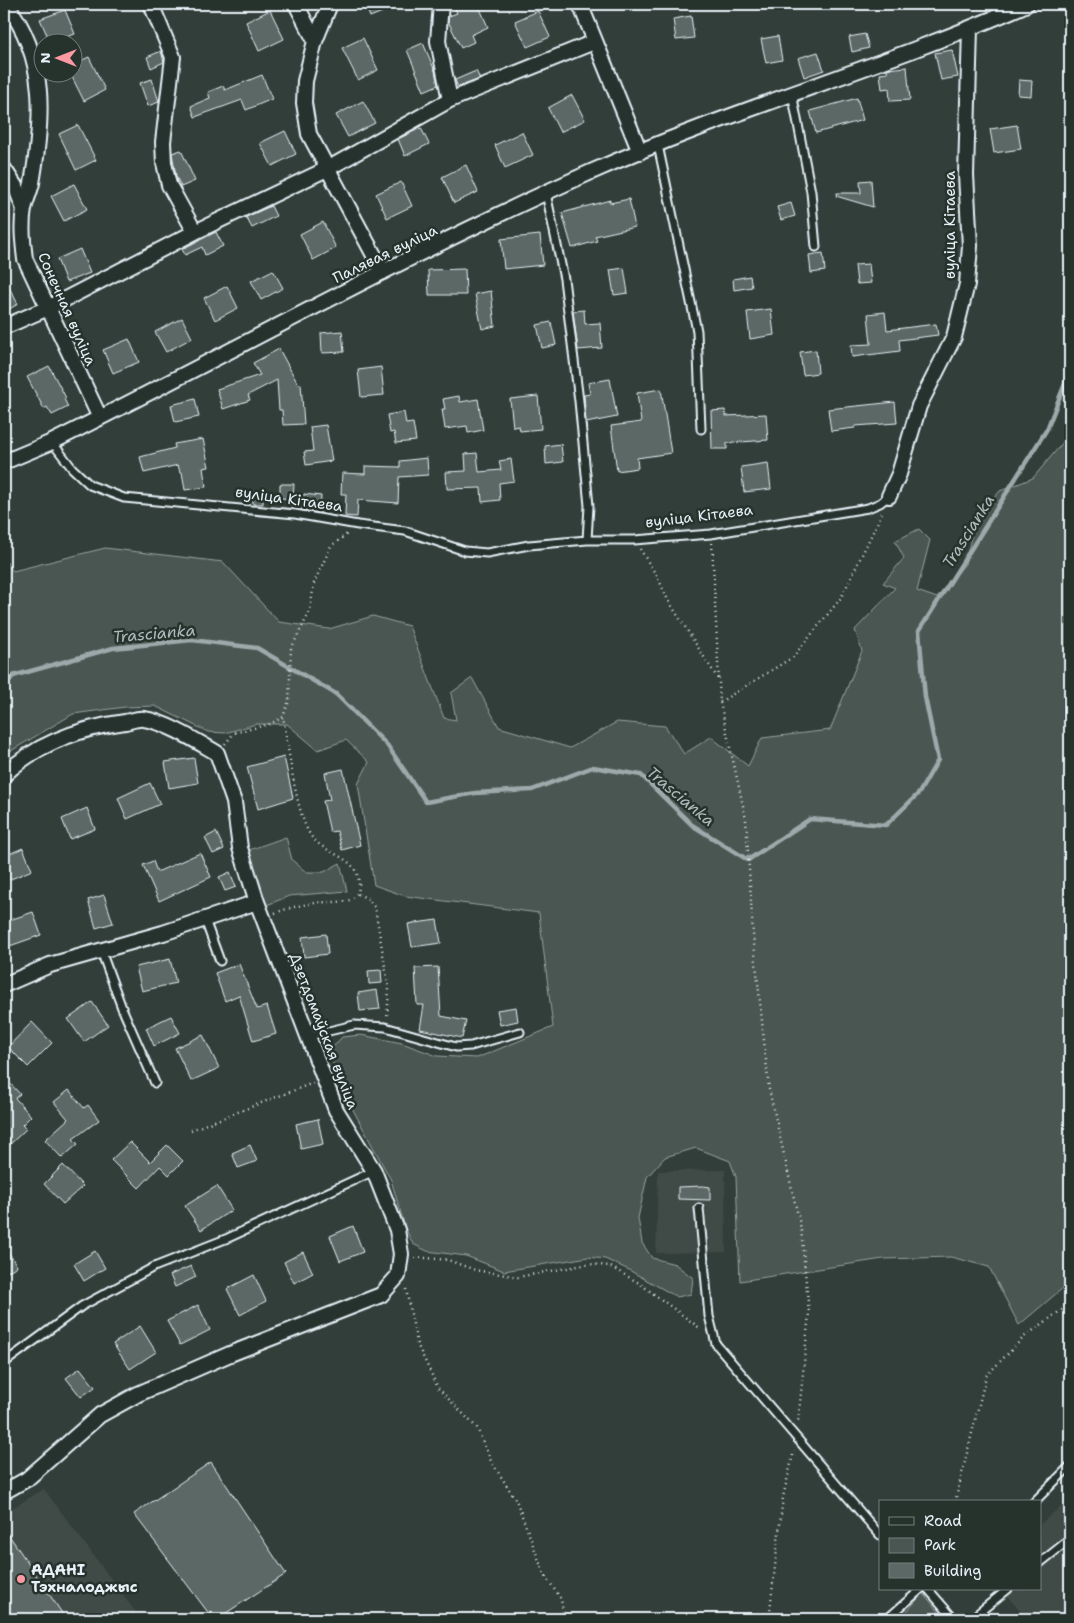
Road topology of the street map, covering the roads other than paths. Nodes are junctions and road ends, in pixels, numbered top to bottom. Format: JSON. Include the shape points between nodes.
{"nodes":[{"id":1,"x":6,"y":4,"type":"edge"},
{"id":2,"x":151,"y":4,"type":"edge"},
{"id":3,"x":296,"y":4,"type":"edge"},
{"id":4,"x":330,"y":4,"type":"edge"},
{"id":5,"x":441,"y":4,"type":"edge"},
{"id":6,"x":580,"y":4,"type":"edge"},
{"id":7,"x":1027,"y":4,"type":"edge"},
{"id":8,"x":970,"y":28,"type":"junction"},
{"id":9,"x":315,"y":41,"type":"junction"},
{"id":10,"x":594,"y":42,"type":"junction"},
{"id":11,"x":792,"y":93,"type":"junction"},
{"id":12,"x":450,"y":100,"type":"junction"},
{"id":13,"x":658,"y":145,"type":"junction"},
{"id":14,"x":640,"y":152,"type":"junction"},
{"id":15,"x":329,"y":168,"type":"junction"},
{"id":16,"x":4,"y":169,"type":"edge"},
{"id":17,"x":546,"y":193,"type":"junction"},
{"id":18,"x":24,"y":209,"type":"junction"},
{"id":19,"x":195,"y":232,"type":"junction"},
{"id":20,"x":816,"y":247,"type":"dead end"},
{"id":21,"x":383,"y":272,"type":"junction"},
{"id":22,"x":48,"y":308,"type":"junction"},
{"id":23,"x":4,"y":327,"type":"edge"},
{"id":24,"x":100,"y":418,"type":"junction"},
{"id":25,"x":701,"y":429,"type":"dead end"},
{"id":26,"x":52,"y":442,"type":"junction"},
{"id":27,"x":4,"y":462,"type":"edge"},
{"id":28,"x":889,"y":496,"type":"joint"},
{"id":29,"x":587,"y":540,"type":"junction"},
{"id":30,"x":4,"y":775,"type":"edge"},
{"id":31,"x":256,"y":902,"type":"junction"},
{"id":32,"x":205,"y":920,"type":"junction"},
{"id":33,"x":101,"y":951,"type":"junction"},
{"id":34,"x":220,"y":961,"type":"dead end"},
{"id":35,"x":4,"y":985,"type":"edge"},
{"id":36,"x":520,"y":1032,"type":"dead end"},
{"id":37,"x":308,"y":1036,"type":"junction"},
{"id":38,"x":156,"y":1083,"type":"dead end"},
{"id":39,"x":374,"y":1171,"type":"junction"},
{"id":40,"x":698,"y":1208,"type":"dead end"},
{"id":41,"x":4,"y":1363,"type":"edge"},
{"id":42,"x":1070,"y":1466,"type":"edge"},
{"id":43,"x":4,"y":1492,"type":"edge"},
{"id":44,"x":1036,"y":1500,"type":"edge"},
{"id":45,"x":879,"y":1534,"type":"edge"},
{"id":46,"x":1070,"y":1539,"type":"edge"},
{"id":47,"x":1042,"y":1561,"type":"edge"},
{"id":48,"x":920,"y":1590,"type":"edge"},
{"id":49,"x":929,"y":1590,"type":"edge"},
{"id":50,"x":1007,"y":1590,"type":"edge"},
{"id":51,"x":887,"y":1619,"type":"edge"},
{"id":52,"x":954,"y":1619,"type":"edge"},
{"id":53,"x":971,"y":1619,"type":"edge"}],
"edges":[{"from":1,"to":18,"type":"street","name":"Сонечная вуліца","via":[[28,39],[40,97],[39,144]]},
{"from":2,"to":19,"type":"street","via":[[173,57],[162,142],[164,163],[169,185]]},
{"from":3,"to":9,"type":"street"},
{"from":4,"to":9,"type":"street"},
{"from":5,"to":12,"type":"street","via":[[438,41]]},
{"from":6,"to":10,"type":"street"},
{"from":7,"to":8,"type":"street"},
{"from":8,"to":11,"type":"street"},
{"from":8,"to":28,"type":"street","name":"вуліца Кітаева","via":[[966,175],[970,246],[967,284],[954,337],[919,406],[899,474]]},
{"from":9,"to":15,"type":"street","via":[[305,82],[304,103],[309,134]]},
{"from":10,"to":12,"type":"street"},
{"from":10,"to":14,"type":"street"},
{"from":11,"to":13,"type":"street"},
{"from":11,"to":20,"type":"lane","via":[[811,192]]},
{"from":12,"to":15,"type":"street"},
{"from":13,"to":14,"type":"street"},
{"from":13,"to":25,"type":"lane","via":[[697,331]]},
{"from":14,"to":17,"type":"street","name":"Палявая вуліца"},
{"from":15,"to":19,"type":"street"},
{"from":15,"to":21,"type":"street"},
{"from":16,"to":18,"type":"street"},
{"from":17,"to":21,"type":"street","name":"Палявая вуліца"},
{"from":17,"to":29,"type":"lane","via":[[564,279],[573,354],[590,506]]},
{"from":18,"to":22,"type":"street","name":"Сонечная вуліца","via":[[25,259]]},
{"from":19,"to":22,"type":"street"},
{"from":21,"to":24,"type":"street","name":"Палявая вуліца"},
{"from":22,"to":23,"type":"street"},
{"from":22,"to":24,"type":"street","name":"Сонечная вуліца"},
{"from":24,"to":26,"type":"street","name":"Палявая вуліца"},
{"from":26,"to":27,"type":"street","name":"Палявая вуліца"},
{"from":26,"to":29,"type":"lane","name":"вуліца Кітаева","via":[[90,485],[124,498],[295,514],[405,531],[465,551],[487,553],[529,545]]},
{"from":28,"to":29,"type":"lane","name":"вуліца Кітаева","via":[[868,508],[711,534]]},
{"from":30,"to":31,"type":"street","name":"Дзетдомаўская вуліца","via":[[52,742],[104,724],[144,719],[185,734],[217,753],[234,802],[240,848]]},
{"from":31,"to":32,"type":"street"},
{"from":31,"to":37,"type":"street","name":"Дзетдомаўская вуліца"},
{"from":32,"to":33,"type":"street"},
{"from":32,"to":34,"type":"lane"},
{"from":33,"to":35,"type":"street","via":[[50,965]]},
{"from":33,"to":38,"type":"lane","via":[[122,1008]]},
{"from":36,"to":37,"type":"lane","via":[[456,1047],[385,1027],[354,1025]]},
{"from":37,"to":39,"type":"street","name":"Дзетдомаўская вуліца","via":[[336,1110]]},
{"from":39,"to":41,"type":"lane","via":[[228,1238],[154,1267],[82,1306]]},
{"from":39,"to":43,"type":"street","name":"Дзетдомаўская вуліца","via":[[390,1206],[401,1254],[398,1276],[381,1295],[138,1394],[100,1415],[27,1479]]},
{"from":40,"to":45,"type":"lane","via":[[709,1316],[716,1344]]},
{"from":42,"to":44,"type":"lane"},
{"from":46,"to":47,"type":"lane"},
{"from":48,"to":51,"type":"lane"},
{"from":49,"to":52,"type":"lane"},
{"from":50,"to":53,"type":"lane"}]}
